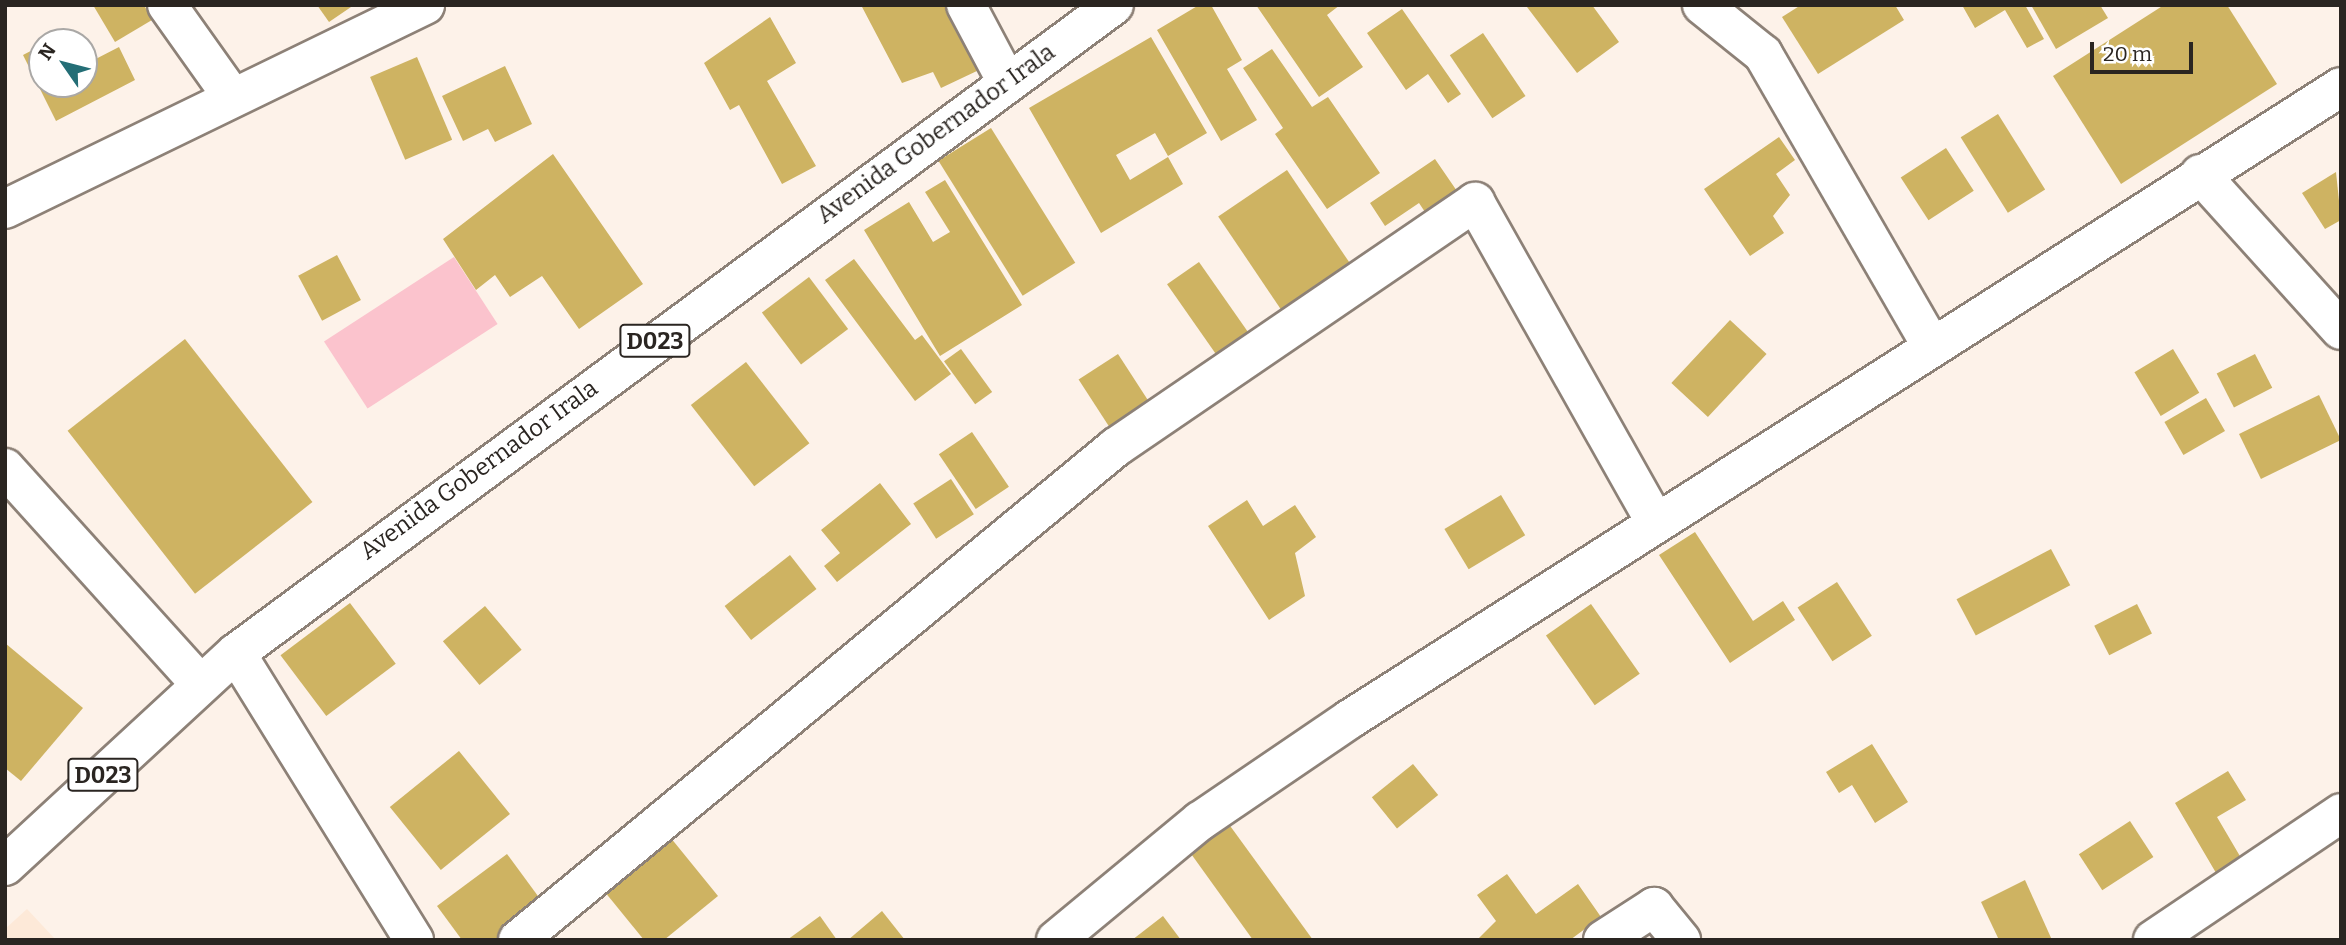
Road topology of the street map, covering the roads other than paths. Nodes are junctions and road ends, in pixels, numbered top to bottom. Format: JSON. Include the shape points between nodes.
{"nodes":[{"id":1,"x":167,"y":5,"type":"edge"},
{"id":2,"x":425,"y":5,"type":"edge"},
{"id":3,"x":966,"y":5,"type":"edge"},
{"id":4,"x":1114,"y":5,"type":"edge"},
{"id":5,"x":1702,"y":5,"type":"edge"},
{"id":6,"x":1007,"y":82,"type":"junction"},
{"id":7,"x":2341,"y":87,"type":"edge"},
{"id":8,"x":231,"y":95,"type":"junction"},
{"id":9,"x":2200,"y":174,"type":"junction"},
{"id":10,"x":5,"y":209,"type":"edge"},
{"id":11,"x":2341,"y":330,"type":"edge"},
{"id":12,"x":1933,"y":347,"type":"junction"},
{"id":13,"x":5,"y":468,"type":"edge"},
{"id":14,"x":1654,"y":520,"type":"junction"},
{"id":15,"x":236,"y":653,"type":"junction"},
{"id":16,"x":201,"y":684,"type":"junction"},
{"id":17,"x":2341,"y":813,"type":"edge"},
{"id":18,"x":5,"y":866,"type":"edge"},
{"id":19,"x":414,"y":940,"type":"edge"},
{"id":20,"x":518,"y":940,"type":"edge"},
{"id":21,"x":1056,"y":940,"type":"edge"},
{"id":22,"x":1603,"y":940,"type":"edge"},
{"id":23,"x":1681,"y":940,"type":"edge"},
{"id":24,"x":2153,"y":940,"type":"edge"}],
"edges":[{"from":1,"to":8,"type":"street"},
{"from":2,"to":8,"type":"street"},
{"from":3,"to":6,"type":"street"},
{"from":4,"to":6,"type":"street","name":"Avenida Gobernador Irala","number":"D023"},
{"from":5,"to":12,"type":"street","via":[[1763,54]]},
{"from":6,"to":15,"type":"street","name":"Avenida Gobernador Irala","number":"D023"},
{"from":7,"to":9,"type":"street"},
{"from":8,"to":10,"type":"street"},
{"from":9,"to":11,"type":"street"},
{"from":9,"to":12,"type":"street"},
{"from":12,"to":14,"type":"street"},
{"from":13,"to":16,"type":"street"},
{"from":14,"to":20,"type":"street","via":[[1475,202],[1116,447]]},
{"from":14,"to":21,"type":"street","via":[[1200,821]]},
{"from":15,"to":16,"type":"street","name":"Avenida Gobernador Irala","number":"D023"},
{"from":15,"to":19,"type":"street"},
{"from":16,"to":18,"type":"street","name":"Avenida Gobernador Irala","number":"D023"},
{"from":17,"to":24,"type":"street"},
{"from":22,"to":23,"type":"street","via":[[1654,907]]}]}
